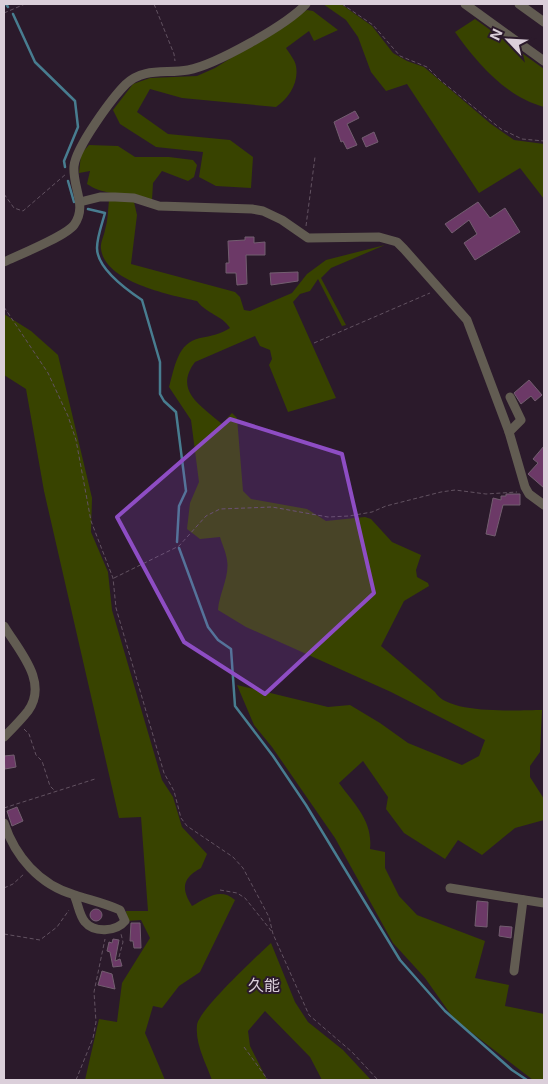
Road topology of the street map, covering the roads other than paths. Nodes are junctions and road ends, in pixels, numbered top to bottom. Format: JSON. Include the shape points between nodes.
{"nodes":[{"id":1,"x":306,"y":4,"type":"edge"},
{"id":2,"x":465,"y":4,"type":"edge"},
{"id":3,"x":519,"y":4,"type":"edge"},
{"id":4,"x":544,"y":22,"type":"edge"},
{"id":5,"x":544,"y":61,"type":"edge"},
{"id":6,"x":80,"y":202,"type":"junction"},
{"id":7,"x":4,"y":262,"type":"edge"},
{"id":8,"x":510,"y":396,"type":"dead end"},
{"id":9,"x":509,"y":432,"type":"junction"},
{"id":10,"x":544,"y":505,"type":"edge"},
{"id":11,"x":4,"y":626,"type":"edge"},
{"id":12,"x":4,"y":737,"type":"edge"},
{"id":13,"x":4,"y":823,"type":"edge"},
{"id":14,"x":6,"y":835,"type":"edge"},
{"id":15,"x":450,"y":888,"type":"dead end"},
{"id":16,"x":74,"y":895,"type":"junction"},
{"id":17,"x":523,"y":900,"type":"junction"},
{"id":18,"x":544,"y":903,"type":"edge"},
{"id":19,"x":514,"y":971,"type":"dead end"}],
"edges":[{"from":1,"to":6,"type":"street","via":[[286,21],[205,66],[150,72],[127,83],[78,151],[74,175]]},
{"from":2,"to":5,"type":"street"},
{"from":3,"to":4,"type":"street"},
{"from":6,"to":7,"type":"street","via":[[78,217],[71,228]]},
{"from":6,"to":9,"type":"street","via":[[115,197],[134,198],[159,206],[252,208],[282,220],[308,238],[379,237],[392,240],[404,248],[464,315]]},
{"from":8,"to":9,"type":"street","via":[[521,420]]},
{"from":9,"to":10,"type":"street","via":[[527,492]]},
{"from":11,"to":12,"type":"street","via":[[36,684],[36,695],[28,710]]},
{"from":13,"to":14,"type":"street"},
{"from":14,"to":16,"type":"street","via":[[24,864],[39,877]]},
{"from":15,"to":17,"type":"street"},
{"from":16,"to":16,"type":"street","via":[[84,922],[107,930],[117,928],[125,921],[120,910]]},
{"from":17,"to":18,"type":"street"},
{"from":17,"to":19,"type":"street"}]}
